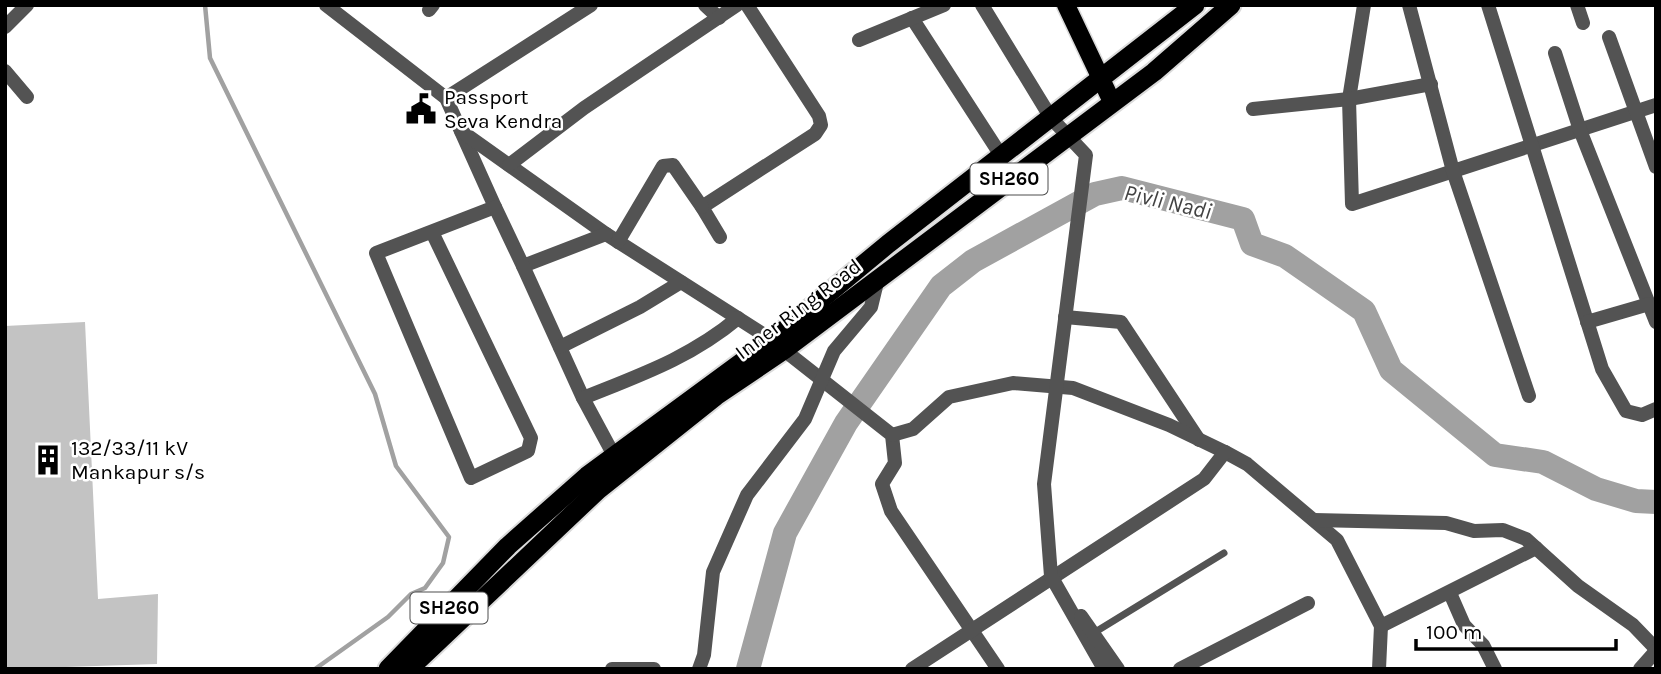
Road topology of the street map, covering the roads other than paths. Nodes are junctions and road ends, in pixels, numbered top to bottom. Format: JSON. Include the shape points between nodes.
{"nodes":[{"id":1,"x":27,"y":5,"type":"edge"},
{"id":2,"x":326,"y":5,"type":"edge"},
{"id":3,"x":591,"y":5,"type":"edge"},
{"id":4,"x":705,"y":5,"type":"edge"},
{"id":5,"x":737,"y":5,"type":"edge"},
{"id":6,"x":747,"y":5,"type":"edge"},
{"id":7,"x":944,"y":5,"type":"edge"},
{"id":8,"x":982,"y":5,"type":"edge"},
{"id":9,"x":1066,"y":5,"type":"edge"},
{"id":10,"x":1195,"y":5,"type":"edge"},
{"id":11,"x":1231,"y":5,"type":"edge"},
{"id":12,"x":1364,"y":5,"type":"edge"},
{"id":13,"x":1409,"y":5,"type":"edge"},
{"id":14,"x":1488,"y":5,"type":"edge"},
{"id":15,"x":1577,"y":5,"type":"edge"},
{"id":16,"x":719,"y":18,"type":"junction"},
{"id":17,"x":912,"y":18,"type":"junction"},
{"id":18,"x":1583,"y":23,"type":"dead end"},
{"id":19,"x":5,"y":27,"type":"edge"},
{"id":20,"x":1609,"y":37,"type":"dead end"},
{"id":21,"x":859,"y":40,"type":"dead end"},
{"id":22,"x":1555,"y":53,"type":"dead end"},
{"id":23,"x":5,"y":71,"type":"edge"},
{"id":24,"x":1103,"y":78,"type":"junction"},
{"id":25,"x":1431,"y":84,"type":"junction"},
{"id":26,"x":27,"y":97,"type":"dead end"},
{"id":27,"x":446,"y":98,"type":"junction"},
{"id":28,"x":1349,"y":99,"type":"junction"},
{"id":29,"x":1112,"y":102,"type":"junction"},
{"id":30,"x":1656,"y":105,"type":"edge"},
{"id":31,"x":1253,"y":109,"type":"dead end"},
{"id":32,"x":1635,"y":112,"type":"junction"},
{"id":33,"x":1051,"y":118,"type":"junction"},
{"id":34,"x":460,"y":130,"type":"junction"},
{"id":35,"x":1580,"y":130,"type":"junction"},
{"id":36,"x":1068,"y":135,"type":"junction"},
{"id":37,"x":1532,"y":146,"type":"junction"},
{"id":38,"x":1002,"y":157,"type":"junction"},
{"id":39,"x":509,"y":165,"type":"junction"},
{"id":40,"x":1656,"y":167,"type":"edge"},
{"id":41,"x":1453,"y":171,"type":"junction"},
{"id":42,"x":495,"y":207,"type":"junction"},
{"id":43,"x":702,"y":207,"type":"junction"},
{"id":44,"x":432,"y":232,"type":"junction"},
{"id":45,"x":720,"y":237,"type":"dead end"},
{"id":46,"x":612,"y":238,"type":"junction"},
{"id":47,"x":523,"y":266,"type":"junction"},
{"id":48,"x":879,"y":277,"type":"junction"},
{"id":49,"x":681,"y":282,"type":"junction"},
{"id":50,"x":1649,"y":304,"type":"junction"},
{"id":51,"x":1065,"y":317,"type":"junction"},
{"id":52,"x":737,"y":318,"type":"junction"},
{"id":53,"x":1587,"y":322,"type":"junction"},
{"id":54,"x":1656,"y":322,"type":"edge"},
{"id":55,"x":778,"y":345,"type":"junction"},
{"id":56,"x":560,"y":347,"type":"junction"},
{"id":57,"x":824,"y":384,"type":"junction"},
{"id":58,"x":1055,"y":387,"type":"junction"},
{"id":59,"x":1529,"y":396,"type":"dead end"},
{"id":60,"x":583,"y":398,"type":"junction"},
{"id":61,"x":1656,"y":409,"type":"edge"},
{"id":62,"x":892,"y":435,"type":"junction"},
{"id":63,"x":1200,"y":441,"type":"junction"},
{"id":64,"x":1225,"y":452,"type":"junction"},
{"id":65,"x":618,"y":463,"type":"junction"},
{"id":66,"x":1314,"y":520,"type":"junction"},
{"id":67,"x":1536,"y":548,"type":"junction"},
{"id":68,"x":1224,"y":553,"type":"dead end"},
{"id":69,"x":1051,"y":576,"type":"junction"},
{"id":70,"x":1450,"y":593,"type":"junction"},
{"id":71,"x":1308,"y":603,"type":"dead end"},
{"id":72,"x":1381,"y":626,"type":"junction"},
{"id":73,"x":972,"y":630,"type":"junction"},
{"id":74,"x":1090,"y":635,"type":"junction"},
{"id":75,"x":1656,"y":650,"type":"edge"},
{"id":76,"x":1641,"y":668,"type":"edge"},
{"id":77,"x":388,"y":669,"type":"edge"},
{"id":78,"x":409,"y":669,"type":"edge"},
{"id":79,"x":612,"y":669,"type":"edge"},
{"id":80,"x":654,"y":669,"type":"edge"},
{"id":81,"x":699,"y":669,"type":"edge"},
{"id":82,"x":912,"y":669,"type":"edge"},
{"id":83,"x":998,"y":669,"type":"edge"},
{"id":84,"x":1104,"y":669,"type":"edge"},
{"id":85,"x":1118,"y":669,"type":"edge"},
{"id":86,"x":1180,"y":669,"type":"edge"},
{"id":87,"x":1379,"y":669,"type":"edge"},
{"id":88,"x":1495,"y":669,"type":"edge"}],
"edges":[{"from":1,"to":19,"type":"street"},
{"from":2,"to":27,"type":"street"},
{"from":3,"to":27,"type":"street"},
{"from":4,"to":16,"type":"street"},
{"from":5,"to":16,"type":"street"},
{"from":6,"to":43,"type":"street","via":[[821,125],[815,134]]},
{"from":7,"to":17,"type":"street"},
{"from":8,"to":33,"type":"street"},
{"from":9,"to":24,"type":"main road"},
{"from":10,"to":24,"type":"highway","name":"Inner Ring Road","number":"SH260"},
{"from":11,"to":29,"type":"highway","name":"Inner Ring Road","number":"SH260"},
{"from":12,"to":28,"type":"street"},
{"from":13,"to":25,"type":"street"},
{"from":14,"to":37,"type":"street"},
{"from":15,"to":18,"type":"street"},
{"from":16,"to":39,"type":"street","via":[[584,108]]},
{"from":17,"to":21,"type":"street"},
{"from":17,"to":38,"type":"street"},
{"from":20,"to":32,"type":"street"},
{"from":22,"to":35,"type":"street"},
{"from":23,"to":26,"type":"street"},
{"from":24,"to":29,"type":"main road"},
{"from":24,"to":33,"type":"highway","name":"Inner Ring Road","number":"SH260"},
{"from":25,"to":28,"type":"street"},
{"from":25,"to":41,"type":"street"},
{"from":27,"to":34,"type":"street"},
{"from":28,"to":31,"type":"street"},
{"from":28,"to":41,"type":"street","via":[[1352,204]]},
{"from":29,"to":36,"type":"highway","name":"Inner Ring Road","number":"SH260"},
{"from":30,"to":32,"type":"street"},
{"from":32,"to":35,"type":"street"},
{"from":32,"to":40,"type":"street"},
{"from":33,"to":36,"type":"street"},
{"from":33,"to":38,"type":"highway","name":"Inner Ring Road","number":"SH260"},
{"from":34,"to":39,"type":"street"},
{"from":34,"to":42,"type":"street"},
{"from":35,"to":37,"type":"street"},
{"from":35,"to":50,"type":"street"},
{"from":36,"to":48,"type":"highway","name":"Inner Ring Road","number":"SH260"},
{"from":36,"to":51,"type":"street","via":[[1086,155]]},
{"from":37,"to":41,"type":"street"},
{"from":37,"to":53,"type":"street"},
{"from":38,"to":55,"type":"highway","name":"Inner Ring Road","number":"SH260","via":[[888,244]]},
{"from":39,"to":46,"type":"street"},
{"from":41,"to":59,"type":"street"},
{"from":42,"to":44,"type":"street"},
{"from":42,"to":47,"type":"street"},
{"from":43,"to":45,"type":"street"},
{"from":43,"to":46,"type":"street","via":[[673,165],[663,166]]},
{"from":44,"to":44,"type":"street","via":[[531,438],[528,451],[471,478],[376,253]]},
{"from":46,"to":47,"type":"street"},
{"from":46,"to":49,"type":"street"},
{"from":47,"to":56,"type":"street"},
{"from":48,"to":55,"type":"highway","name":"Inner Ring Road","number":"SH260"},
{"from":48,"to":57,"type":"street","via":[[871,307],[834,351]]},
{"from":49,"to":52,"type":"street"},
{"from":49,"to":56,"type":"street"},
{"from":50,"to":53,"type":"street"},
{"from":50,"to":54,"type":"street"},
{"from":51,"to":58,"type":"street"},
{"from":51,"to":63,"type":"street","via":[[1121,323]]},
{"from":52,"to":55,"type":"street"},
{"from":52,"to":60,"type":"street","via":[[660,369]]},
{"from":53,"to":61,"type":"street","via":[[1602,369],[1626,411],[1642,415]]},
{"from":55,"to":57,"type":"street"},
{"from":55,"to":65,"type":"highway","name":"Inner Ring Road","number":"SH260"},
{"from":56,"to":60,"type":"street"},
{"from":57,"to":62,"type":"street"},
{"from":57,"to":81,"type":"street","via":[[805,419],[747,495],[713,572]]},
{"from":58,"to":62,"type":"street","via":[[1013,383],[949,397],[913,429]]},
{"from":58,"to":63,"type":"street","via":[[1073,388]]},
{"from":58,"to":69,"type":"street","via":[[1044,484]]},
{"from":60,"to":65,"type":"street"},
{"from":62,"to":73,"type":"street","via":[[895,463],[882,484],[891,511]]},
{"from":63,"to":64,"type":"street"},
{"from":64,"to":66,"type":"street","via":[[1247,464]]},
{"from":64,"to":69,"type":"street","via":[[1204,479]]},
{"from":65,"to":77,"type":"highway","name":"Inner Ring Road","number":"SH260","via":[[508,546]]},
{"from":65,"to":78,"type":"highway","name":"Inner Ring Road","number":"SH260","via":[[598,490]]},
{"from":66,"to":67,"type":"street","via":[[1446,523],[1474,531],[1503,530],[1526,538]]},
{"from":66,"to":72,"type":"street","via":[[1337,540]]},
{"from":67,"to":70,"type":"street"},
{"from":67,"to":75,"type":"street","via":[[1578,586],[1633,625]]},
{"from":68,"to":74,"type":"lane"},
{"from":69,"to":73,"type":"street"},
{"from":69,"to":74,"type":"street"},
{"from":70,"to":72,"type":"street"},
{"from":70,"to":88,"type":"street","via":[[1464,625],[1483,645]]},
{"from":71,"to":86,"type":"street"},
{"from":72,"to":87,"type":"street"},
{"from":73,"to":82,"type":"street"},
{"from":73,"to":83,"type":"street"},
{"from":74,"to":84,"type":"street"},
{"from":74,"to":85,"type":"street"},
{"from":75,"to":76,"type":"street"},
{"from":79,"to":80,"type":"street"}]}
